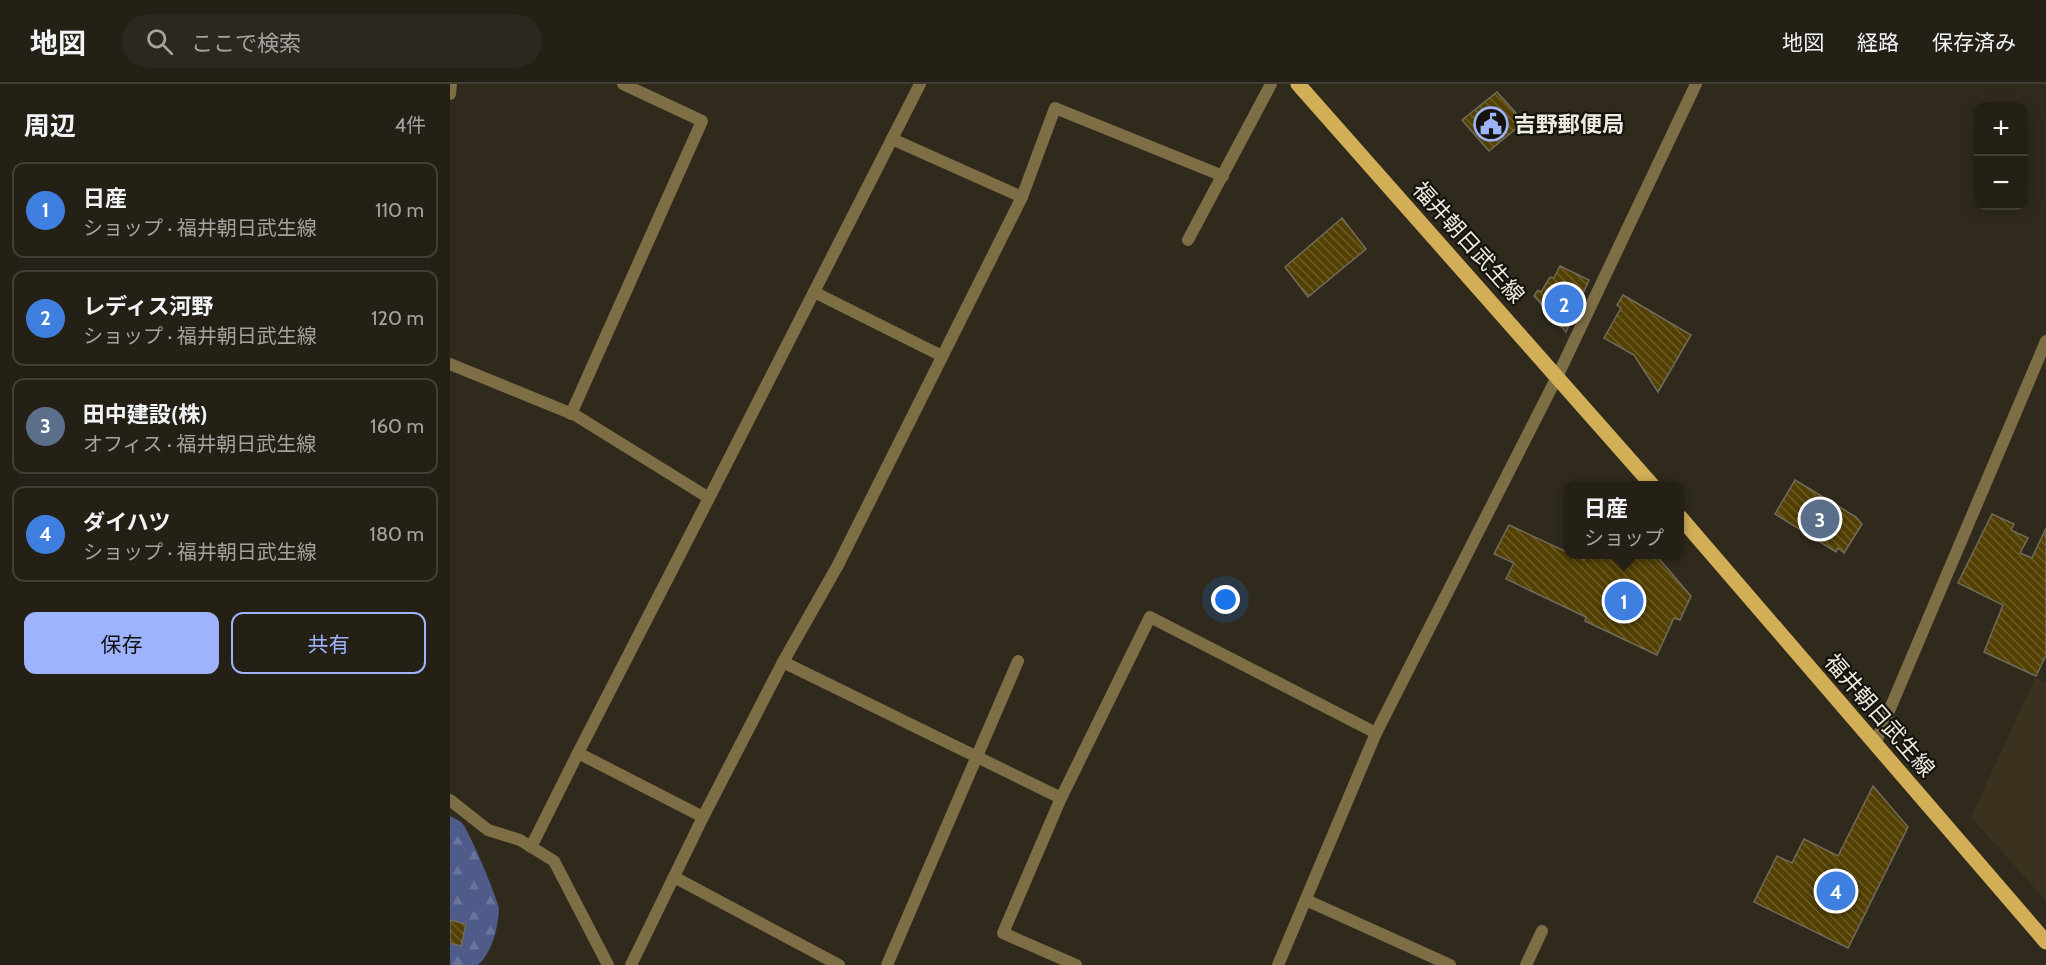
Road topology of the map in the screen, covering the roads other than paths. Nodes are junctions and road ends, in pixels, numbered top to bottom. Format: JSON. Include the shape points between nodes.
{"nodes":[{"id":1,"x":451,"y":84,"type":"edge"},
{"id":2,"x":623,"y":84,"type":"edge"},
{"id":3,"x":920,"y":84,"type":"edge"},
{"id":4,"x":1271,"y":84,"type":"edge"},
{"id":5,"x":1298,"y":84,"type":"edge"},
{"id":6,"x":1696,"y":84,"type":"edge"},
{"id":7,"x":450,"y":94,"type":"edge"},
{"id":8,"x":892,"y":139,"type":"junction"},
{"id":9,"x":1223,"y":176,"type":"junction"},
{"id":10,"x":1022,"y":197,"type":"junction"},
{"id":11,"x":1188,"y":240,"type":"dead end"},
{"id":12,"x":814,"y":292,"type":"junction"},
{"id":13,"x":2046,"y":340,"type":"edge"},
{"id":14,"x":942,"y":356,"type":"junction"},
{"id":15,"x":450,"y":364,"type":"edge"},
{"id":16,"x":1558,"y":375,"type":"junction"},
{"id":17,"x":571,"y":414,"type":"junction"},
{"id":18,"x":1649,"y":481,"type":"edge"},
{"id":19,"x":709,"y":498,"type":"junction"},
{"id":20,"x":1684,"y":522,"type":"edge"},
{"id":21,"x":1018,"y":661,"type":"dead end"},
{"id":22,"x":783,"y":663,"type":"junction"},
{"id":23,"x":1376,"y":733,"type":"junction"},
{"id":24,"x":1875,"y":744,"type":"junction"},
{"id":25,"x":578,"y":753,"type":"junction"},
{"id":26,"x":975,"y":756,"type":"junction"},
{"id":27,"x":1061,"y":798,"type":"junction"},
{"id":28,"x":450,"y":800,"type":"edge"},
{"id":29,"x":703,"y":817,"type":"junction"},
{"id":30,"x":531,"y":847,"type":"junction"},
{"id":31,"x":674,"y":877,"type":"junction"},
{"id":32,"x":1306,"y":900,"type":"junction"},
{"id":33,"x":1542,"y":931,"type":"dead end"},
{"id":34,"x":2046,"y":942,"type":"edge"},
{"id":35,"x":608,"y":965,"type":"edge"},
{"id":36,"x":631,"y":965,"type":"edge"},
{"id":37,"x":839,"y":965,"type":"edge"},
{"id":38,"x":887,"y":965,"type":"edge"},
{"id":39,"x":1076,"y":965,"type":"edge"},
{"id":40,"x":1278,"y":965,"type":"edge"},
{"id":41,"x":1450,"y":965,"type":"edge"},
{"id":42,"x":1526,"y":965,"type":"edge"}],
"edges":[{"from":1,"to":7,"type":"street"},
{"from":2,"to":17,"type":"street","via":[[702,121]]},
{"from":3,"to":8,"type":"street"},
{"from":4,"to":9,"type":"street"},
{"from":5,"to":16,"type":"main road","name":"福井朝日武生線"},
{"from":6,"to":16,"type":"street"},
{"from":8,"to":10,"type":"street"},
{"from":8,"to":12,"type":"street"},
{"from":9,"to":10,"type":"street","via":[[1055,108]]},
{"from":9,"to":11,"type":"street"},
{"from":10,"to":14,"type":"street"},
{"from":12,"to":14,"type":"street"},
{"from":12,"to":19,"type":"street"},
{"from":13,"to":24,"type":"street"},
{"from":14,"to":22,"type":"street","via":[[838,565]]},
{"from":15,"to":17,"type":"street"},
{"from":16,"to":18,"type":"main road","name":"福井朝日武生線"},
{"from":16,"to":23,"type":"street"},
{"from":17,"to":19,"type":"street"},
{"from":19,"to":25,"type":"street"},
{"from":20,"to":24,"type":"main road","name":"福井朝日武生線"},
{"from":21,"to":26,"type":"street"},
{"from":22,"to":26,"type":"street"},
{"from":22,"to":29,"type":"street"},
{"from":23,"to":27,"type":"street","via":[[1150,617]]},
{"from":23,"to":32,"type":"street"},
{"from":24,"to":34,"type":"main road","name":"福井朝日武生線"},
{"from":25,"to":29,"type":"street"},
{"from":25,"to":30,"type":"street"},
{"from":26,"to":27,"type":"street"},
{"from":26,"to":38,"type":"street"},
{"from":27,"to":39,"type":"street","via":[[1003,933]]},
{"from":28,"to":30,"type":"street","via":[[488,830]]},
{"from":29,"to":31,"type":"street"},
{"from":30,"to":35,"type":"street","via":[[554,861]]},
{"from":31,"to":36,"type":"street"},
{"from":31,"to":37,"type":"street"},
{"from":32,"to":40,"type":"street"},
{"from":32,"to":41,"type":"street"},
{"from":33,"to":42,"type":"street"}]}
